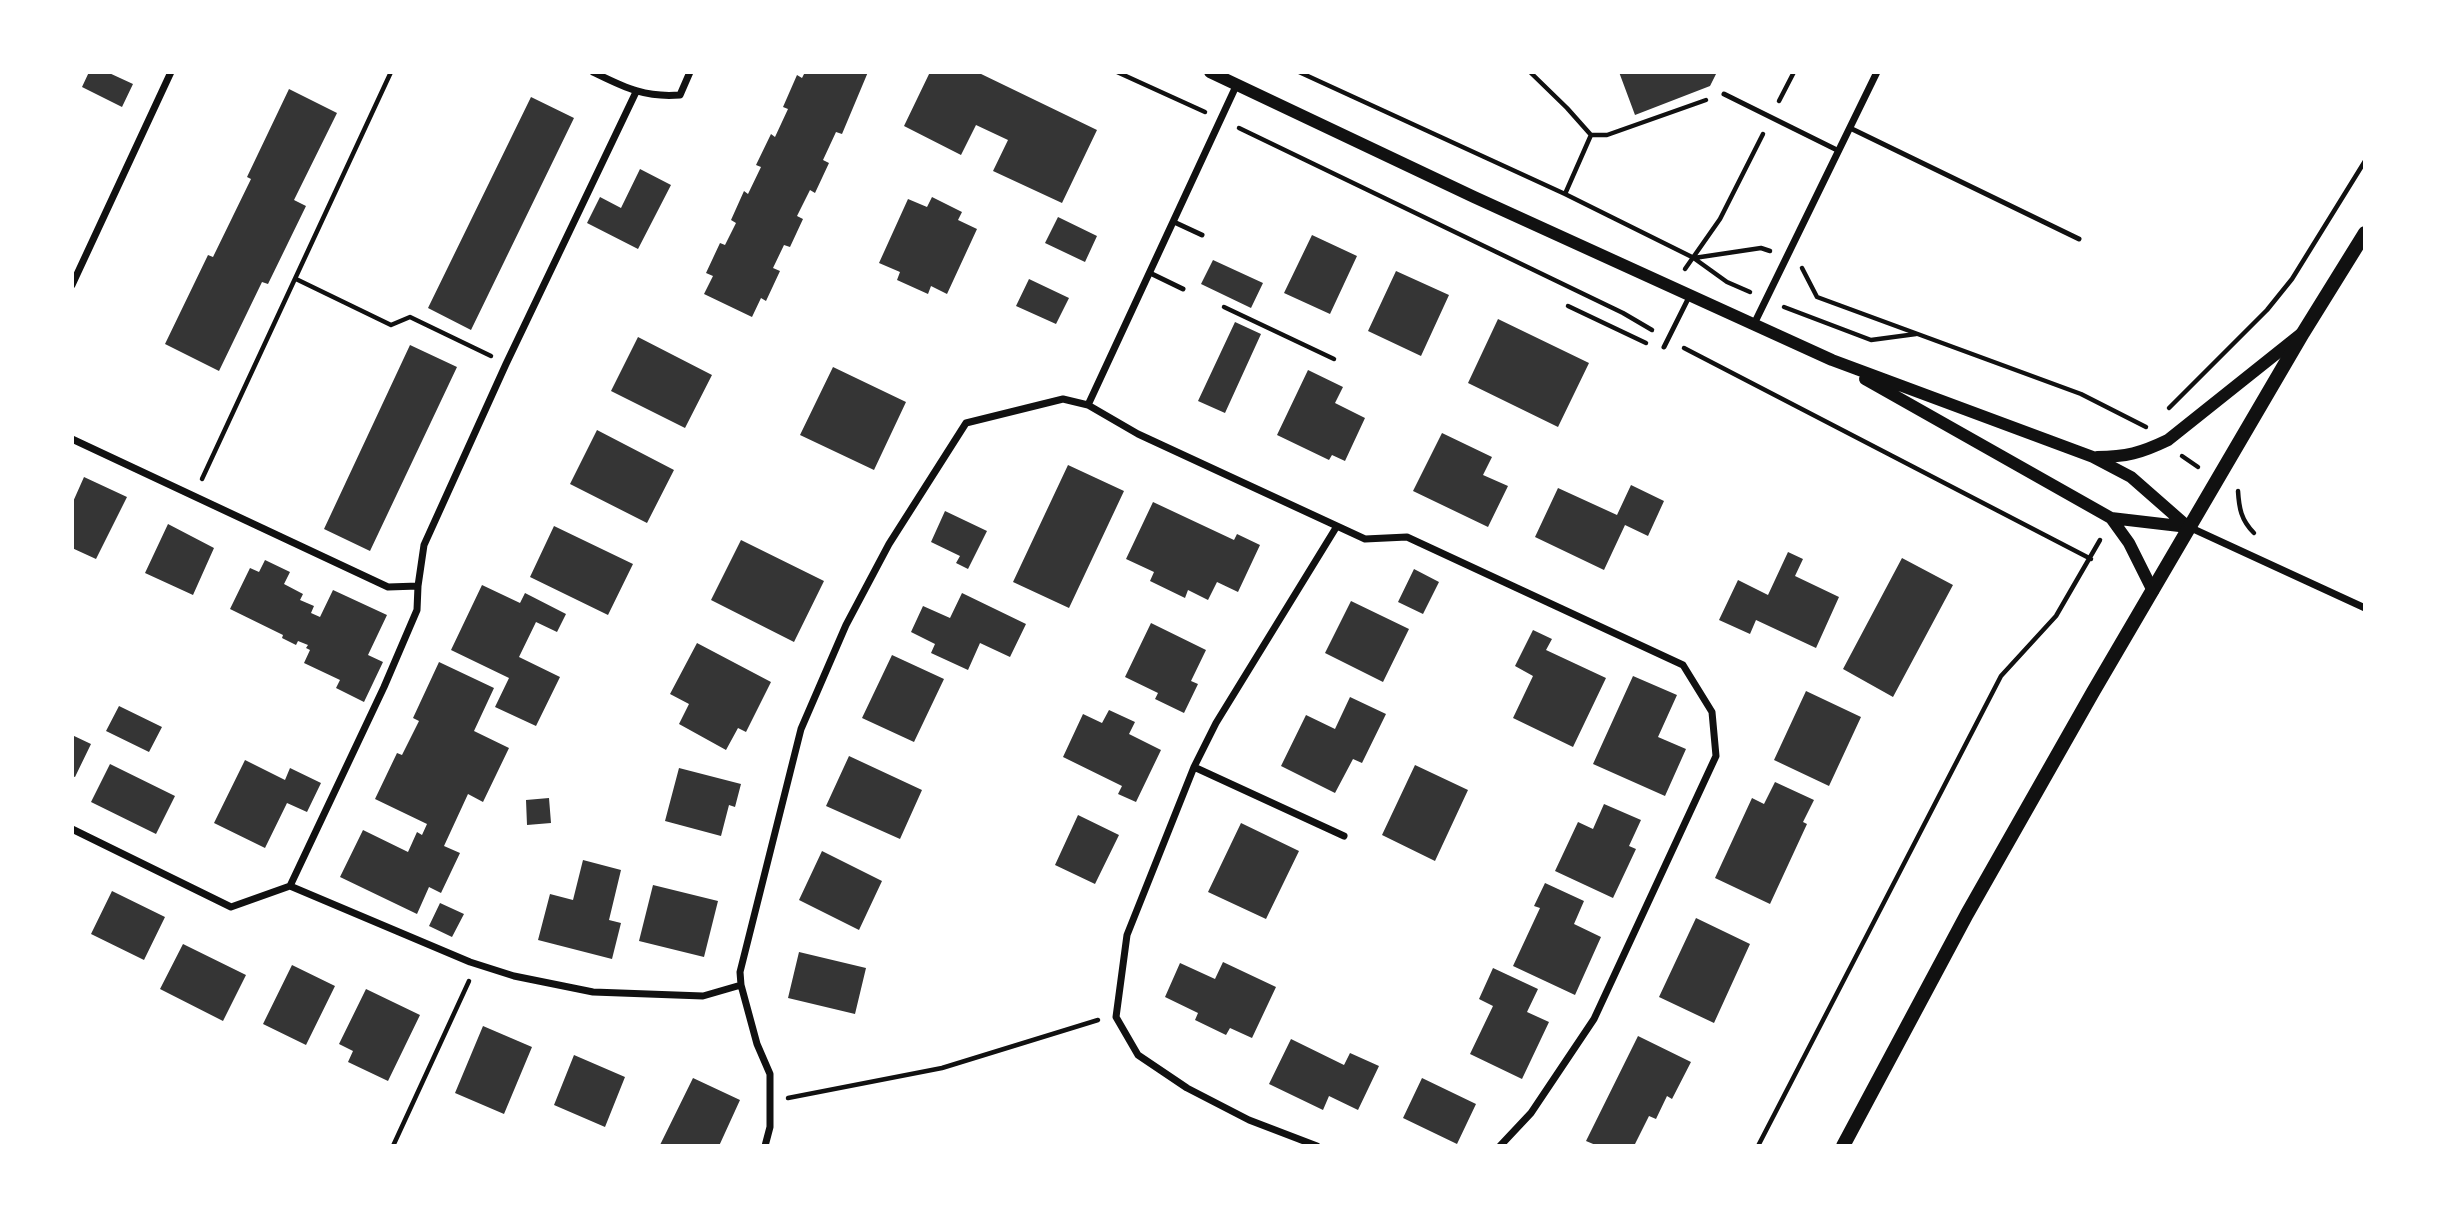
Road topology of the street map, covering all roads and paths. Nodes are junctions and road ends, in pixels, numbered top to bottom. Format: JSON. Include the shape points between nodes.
{"nodes":[{"id":1,"x":170,"y":72,"type":"edge"},
{"id":2,"x":391,"y":72,"type":"edge"},
{"id":3,"x":593,"y":72,"type":"edge"},
{"id":4,"x":690,"y":72,"type":"edge"},
{"id":5,"x":1117,"y":72,"type":"edge"},
{"id":6,"x":1210,"y":72,"type":"edge"},
{"id":7,"x":1299,"y":72,"type":"edge"},
{"id":8,"x":1530,"y":72,"type":"edge"},
{"id":9,"x":1794,"y":72,"type":"edge"},
{"id":10,"x":1877,"y":72,"type":"edge"},
{"id":11,"x":1237,"y":84,"type":"junction"},
{"id":12,"x":636,"y":92,"type":"junction"},
{"id":13,"x":1724,"y":94,"type":"joint"},
{"id":14,"x":1771,"y":117,"type":"junction"},
{"id":15,"x":1222,"y":120,"type":"junction"},
{"id":16,"x":1850,"y":128,"type":"junction"},
{"id":17,"x":1591,"y":135,"type":"junction"},
{"id":18,"x":1839,"y":151,"type":"junction"},
{"id":19,"x":2365,"y":161,"type":"edge"},
{"id":20,"x":1565,"y":194,"type":"junction"},
{"id":21,"x":1174,"y":222,"type":"junction"},
{"id":22,"x":2365,"y":233,"type":"edge"},
{"id":23,"x":1202,"y":235,"type":"dead end"},
{"id":24,"x":2079,"y":239,"type":"dead end"},
{"id":25,"x":1787,"y":256,"type":"junction"},
{"id":26,"x":1694,"y":258,"type":"junction"},
{"id":27,"x":1150,"y":273,"type":"junction"},
{"id":28,"x":296,"y":279,"type":"junction"},
{"id":29,"x":72,"y":285,"type":"edge"},
{"id":30,"x":1671,"y":286,"type":"junction"},
{"id":31,"x":1182,"y":289,"type":"dead end"},
{"id":32,"x":1690,"y":295,"type":"junction"},
{"id":33,"x":1766,"y":300,"type":"junction"},
{"id":34,"x":1568,"y":306,"type":"dead end"},
{"id":35,"x":1224,"y":307,"type":"dead end"},
{"id":36,"x":1754,"y":324,"type":"junction"},
{"id":37,"x":2303,"y":333,"type":"junction"},
{"id":38,"x":1917,"y":334,"type":"junction"},
{"id":39,"x":1668,"y":340,"type":"junction"},
{"id":40,"x":1650,"y":345,"type":"dead end"},
{"id":41,"x":1664,"y":347,"type":"dead end"},
{"id":42,"x":1334,"y":359,"type":"dead end"},
{"id":43,"x":1832,"y":360,"type":"junction"},
{"id":44,"x":506,"y":364,"type":"junction"},
{"id":45,"x":1088,"y":405,"type":"junction"},
{"id":46,"x":2167,"y":412,"type":"dead end"},
{"id":47,"x":2154,"y":430,"type":"dead end"},
{"id":48,"x":72,"y":439,"type":"edge"},
{"id":49,"x":2093,"y":457,"type":"junction"},
{"id":50,"x":195,"y":496,"type":"junction"},
{"id":51,"x":2111,"y":518,"type":"junction"},
{"id":52,"x":1337,"y":526,"type":"junction"},
{"id":53,"x":2188,"y":527,"type":"junction"},
{"id":54,"x":418,"y":586,"type":"junction"},
{"id":55,"x":2153,"y":590,"type":"junction"},
{"id":56,"x":2365,"y":608,"type":"edge"},
{"id":57,"x":1194,"y":767,"type":"junction"},
{"id":58,"x":72,"y":829,"type":"edge"},
{"id":59,"x":1344,"y":836,"type":"dead end"},
{"id":60,"x":290,"y":886,"type":"junction"},
{"id":61,"x":473,"y":963,"type":"junction"},
{"id":62,"x":741,"y":985,"type":"junction"},
{"id":63,"x":1116,"y":1017,"type":"junction"},
{"id":64,"x":770,"y":1101,"type":"junction"},
{"id":65,"x":393,"y":1146,"type":"edge"},
{"id":66,"x":765,"y":1146,"type":"edge"},
{"id":67,"x":1317,"y":1146,"type":"edge"},
{"id":68,"x":1500,"y":1146,"type":"edge"},
{"id":69,"x":1758,"y":1146,"type":"edge"},
{"id":70,"x":1843,"y":1146,"type":"edge"}],
"edges":[{"from":1,"to":29,"type":"street"},
{"from":2,"to":28,"type":"path"},
{"from":3,"to":12,"type":"street"},
{"from":4,"to":12,"type":"street","via":[[680,95]]},
{"from":5,"to":15,"type":"path"},
{"from":6,"to":11,"type":"street"},
{"from":7,"to":20,"type":"path"},
{"from":8,"to":17,"type":"path"},
{"from":9,"to":14,"type":"path"},
{"from":10,"to":16,"type":"street"},
{"from":11,"to":15,"type":"street"},
{"from":11,"to":30,"type":"street"},
{"from":12,"to":44,"type":"street"},
{"from":13,"to":14,"type":"lane"},
{"from":13,"to":17,"type":"path","via":[[1607,135]]},
{"from":14,"to":18,"type":"lane"},
{"from":14,"to":26,"type":"path","via":[[1720,219]]},
{"from":15,"to":21,"type":"street"},
{"from":15,"to":39,"type":"path","via":[[1623,313]]},
{"from":16,"to":18,"type":"street"},
{"from":16,"to":24,"type":"lane"},
{"from":17,"to":20,"type":"path"},
{"from":18,"to":25,"type":"street"},
{"from":19,"to":46,"type":"path","via":[[2292,279]]},
{"from":20,"to":26,"type":"path"},
{"from":21,"to":23,"type":"lane"},
{"from":21,"to":27,"type":"street"},
{"from":22,"to":37,"type":"main road"},
{"from":25,"to":26,"type":"path","via":[[1761,248]]},
{"from":25,"to":33,"type":"street"},
{"from":25,"to":38,"type":"path","via":[[1801,267],[1817,297]]},
{"from":26,"to":30,"type":"path"},
{"from":26,"to":33,"type":"path","via":[[1727,282]]},
{"from":27,"to":31,"type":"lane"},
{"from":27,"to":45,"type":"street"},
{"from":28,"to":44,"type":"path","via":[[391,325],[410,317]]},
{"from":28,"to":50,"type":"path"},
{"from":30,"to":32,"type":"street"},
{"from":32,"to":36,"type":"street"},
{"from":32,"to":39,"type":"lane"},
{"from":33,"to":36,"type":"street"},
{"from":33,"to":38,"type":"path","via":[[1871,340]]},
{"from":34,"to":40,"type":"path"},
{"from":35,"to":42,"type":"path"},
{"from":36,"to":43,"type":"street"},
{"from":37,"to":49,"type":"street","via":[[2168,440],[2124,457]]},
{"from":37,"to":53,"type":"main road"},
{"from":38,"to":47,"type":"path","via":[[2081,394]]},
{"from":39,"to":41,"type":"lane"},
{"from":39,"to":69,"type":"path","via":[[2091,559],[2056,616],[2001,676]]},
{"from":43,"to":49,"type":"street"},
{"from":43,"to":51,"type":"street"},
{"from":44,"to":54,"type":"street","via":[[424,545]]},
{"from":45,"to":52,"type":"street","via":[[1138,434]]},
{"from":45,"to":62,"type":"street","via":[[1063,399],[966,423],[889,544],[846,625],[801,729],[740,972]]},
{"from":48,"to":50,"type":"street"},
{"from":49,"to":53,"type":"street","via":[[2131,477]]},
{"from":50,"to":54,"type":"street","via":[[388,587]]},
{"from":51,"to":53,"type":"street"},
{"from":51,"to":55,"type":"street"},
{"from":52,"to":57,"type":"street","via":[[1216,723]]},
{"from":52,"to":68,"type":"street","via":[[1365,539],[1407,537],[1683,665],[1712,712],[1716,756],[1594,1018],[1531,1113]]},
{"from":53,"to":55,"type":"main road"},
{"from":53,"to":56,"type":"street"},
{"from":54,"to":60,"type":"street","via":[[412,623]]},
{"from":55,"to":70,"type":"main road","via":[[1967,914]]},
{"from":57,"to":59,"type":"street"},
{"from":57,"to":63,"type":"street","via":[[1127,935]]},
{"from":58,"to":60,"type":"street","via":[[231,907]]},
{"from":60,"to":61,"type":"street"},
{"from":61,"to":62,"type":"street","via":[[593,992],[703,996]]},
{"from":61,"to":65,"type":"path"},
{"from":62,"to":64,"type":"street","via":[[770,1074]]},
{"from":63,"to":64,"type":"path","via":[[942,1068]]},
{"from":63,"to":67,"type":"street","via":[[1138,1055],[1187,1088],[1249,1120]]},
{"from":64,"to":66,"type":"street"}]}
